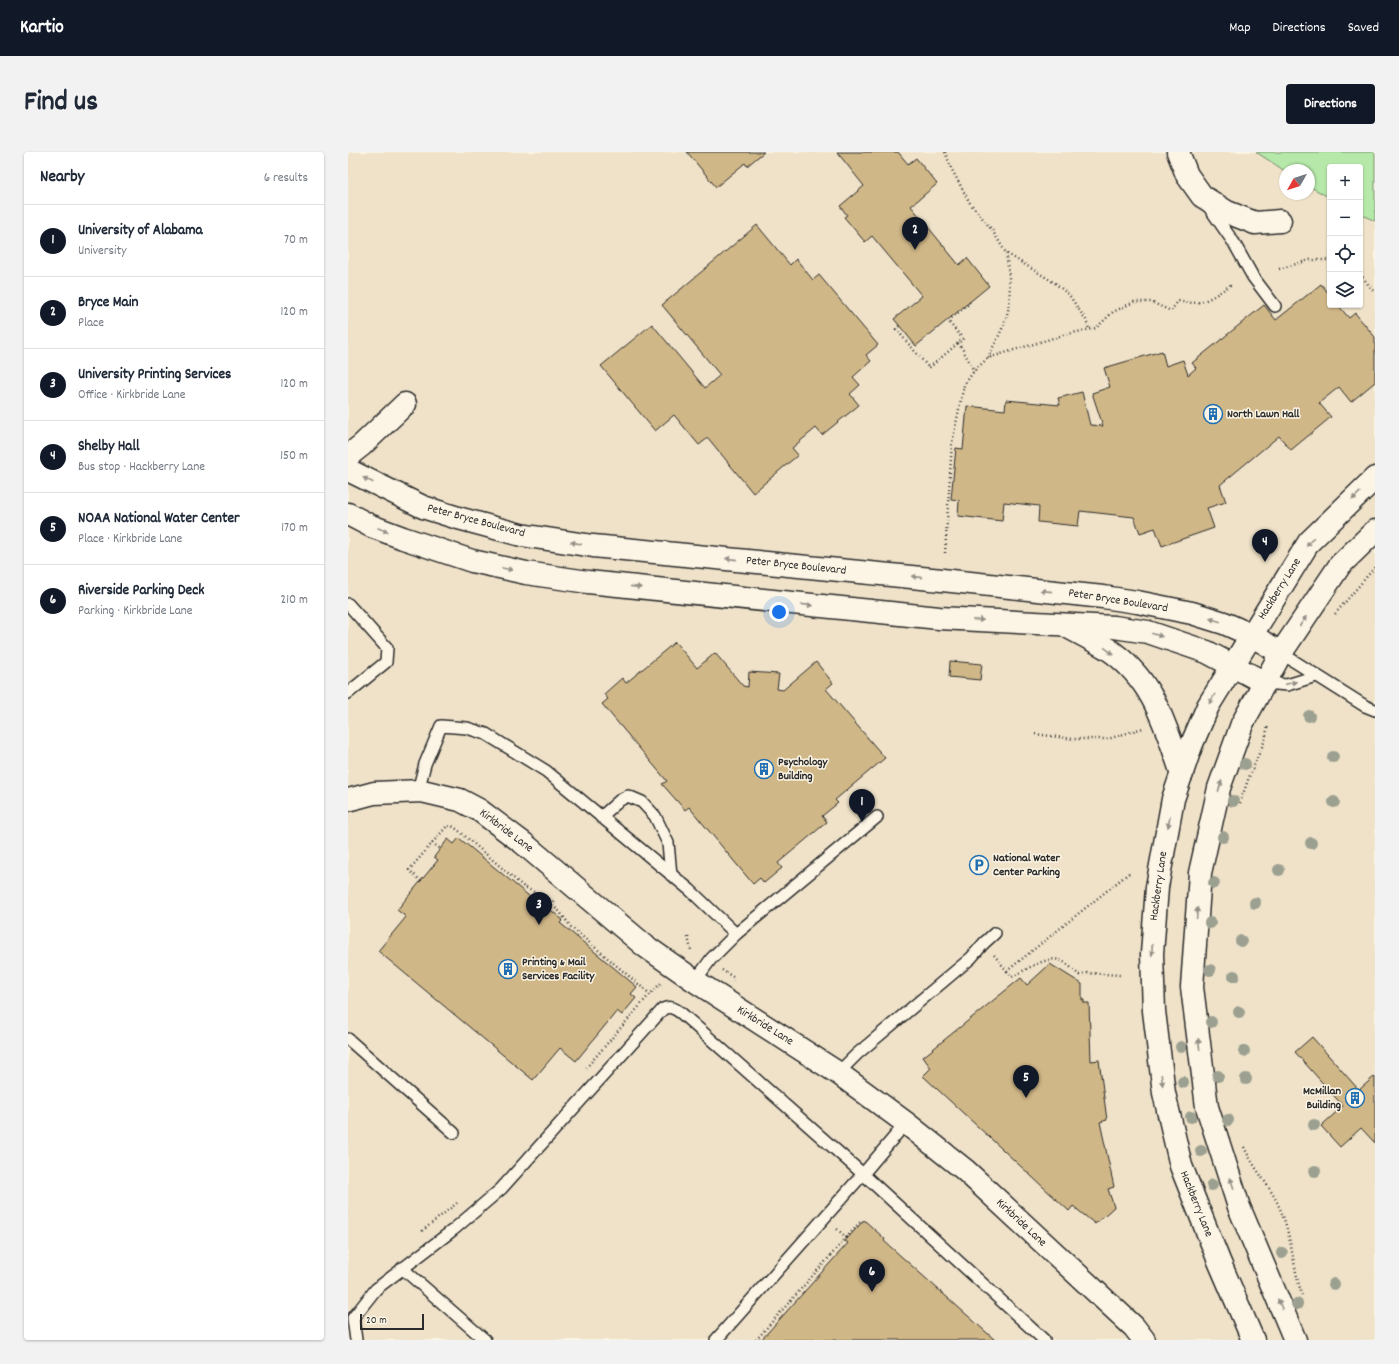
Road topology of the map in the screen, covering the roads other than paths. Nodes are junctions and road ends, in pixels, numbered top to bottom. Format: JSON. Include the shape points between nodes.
{"nodes":[{"id":1,"x":1178,"y":152,"type":"edge"},
{"id":2,"x":1202,"y":196,"type":"junction"},
{"id":3,"x":1280,"y":221,"type":"dead end"},
{"id":4,"x":1275,"y":306,"type":"dead end"},
{"id":5,"x":405,"y":404,"type":"dead end"},
{"id":6,"x":348,"y":456,"type":"edge"},
{"id":7,"x":348,"y":470,"type":"edge"},
{"id":8,"x":1375,"y":478,"type":"edge"},
{"id":9,"x":348,"y":514,"type":"edge"},
{"id":10,"x":1375,"y":531,"type":"edge"},
{"id":11,"x":348,"y":604,"type":"edge"},
{"id":12,"x":1063,"y":624,"type":"junction"},
{"id":13,"x":1251,"y":635,"type":"junction"},
{"id":14,"x":1281,"y":653,"type":"junction"},
{"id":15,"x":1232,"y":666,"type":"junction"},
{"id":16,"x":1316,"y":676,"type":"junction"},
{"id":17,"x":1265,"y":683,"type":"junction"},
{"id":18,"x":348,"y":693,"type":"edge"},
{"id":19,"x":1375,"y":710,"type":"edge"},
{"id":20,"x":1182,"y":774,"type":"junction"},
{"id":21,"x":418,"y":791,"type":"junction"},
{"id":22,"x":348,"y":800,"type":"edge"},
{"id":23,"x":601,"y":817,"type":"junction"},
{"id":24,"x":877,"y":817,"type":"dead end"},
{"id":25,"x":672,"y":875,"type":"junction"},
{"id":26,"x":995,"y":933,"type":"dead end"},
{"id":27,"x":736,"y":934,"type":"junction"},
{"id":28,"x":695,"y":982,"type":"junction"},
{"id":29,"x":348,"y":1039,"type":"edge"},
{"id":30,"x":838,"y":1073,"type":"junction"},
{"id":31,"x":906,"y":1123,"type":"junction"},
{"id":32,"x":454,"y":1133,"type":"dead end"},
{"id":33,"x":863,"y":1174,"type":"junction"},
{"id":34,"x":402,"y":1268,"type":"junction"},
{"id":35,"x":356,"y":1340,"type":"edge"},
{"id":36,"x":485,"y":1340,"type":"edge"},
{"id":37,"x":716,"y":1340,"type":"edge"},
{"id":38,"x":1044,"y":1340,"type":"edge"},
{"id":39,"x":1144,"y":1340,"type":"edge"},
{"id":40,"x":1253,"y":1340,"type":"edge"},
{"id":41,"x":1295,"y":1340,"type":"edge"}],
"edges":[{"from":1,"to":2,"type":"street","via":[[1187,175]]},
{"from":2,"to":3,"type":"street","via":[[1228,212],[1255,223]]},
{"from":2,"to":4,"type":"lane","via":[[1234,243],[1253,277]]},
{"from":5,"to":6,"type":"street"},
{"from":13,"to":7,"type":"street","name":"Peter Bryce Boulevard","one_way":true,"via":[[1192,613],[1103,597],[593,546],[521,535],[423,507]]},
{"from":8,"to":13,"type":"street","name":"Hackberry Lane","one_way":true,"via":[[1309,542]]},
{"from":9,"to":12,"type":"street","one_way":true,"via":[[403,538],[472,561],[526,573],[588,582],[939,618]]},
{"from":14,"to":10,"type":"street","one_way":true,"via":[[1340,565]]},
{"from":11,"to":18,"type":"lane","via":[[387,648],[386,662]]},
{"from":12,"to":15,"type":"street","one_way":true,"via":[[1148,632],[1207,652]]},
{"from":12,"to":20,"type":"street","one_way":true,"via":[[1109,650],[1136,673],[1156,703]]},
{"from":13,"to":14,"type":"street","name":"Peter Bryce Boulevard"},
{"from":13,"to":15,"type":"street","name":"Hackberry Lane"},
{"from":14,"to":16,"type":"lane"},
{"from":14,"to":17,"type":"street"},
{"from":15,"to":17,"type":"street"},
{"from":15,"to":20,"type":"street","name":"Hackberry Lane","one_way":true,"via":[[1208,706]]},
{"from":17,"to":16,"type":"lane","one_way":true,"via":[[1287,685]]},
{"from":16,"to":19,"type":"lane"},
{"from":41,"to":17,"type":"street","one_way":true,"via":[[1239,1207],[1207,1107],[1192,987],[1200,873],[1219,788],[1242,724]]},
{"from":20,"to":40,"type":"street","name":"Hackberry Lane","one_way":true,"via":[[1174,799],[1157,887],[1152,954],[1154,1011],[1164,1093],[1181,1166]]},
{"from":21,"to":22,"type":"street","name":"Kirkbride Lane","via":[[374,793]]},
{"from":21,"to":23,"type":"lane","via":[[425,764],[441,726],[468,728],[486,734],[546,771]]},
{"from":21,"to":28,"type":"street","name":"Kirkbride Lane","via":[[460,800],[479,810],[523,843],[645,946]]},
{"from":23,"to":25,"type":"lane"},
{"from":23,"to":25,"type":"lane","via":[[628,796],[642,802],[655,816],[668,843]]},
{"from":24,"to":27,"type":"lane"},
{"from":25,"to":27,"type":"lane"},
{"from":26,"to":30,"type":"lane","via":[[971,958]]},
{"from":27,"to":28,"type":"lane","via":[[712,959]]},
{"from":28,"to":30,"type":"street","name":"Kirkbride Lane"},
{"from":29,"to":32,"type":"lane"},
{"from":30,"to":31,"type":"street","name":"Kirkbride Lane"},
{"from":31,"to":33,"type":"lane"},
{"from":31,"to":39,"type":"street","name":"Kirkbride Lane","via":[[965,1170],[1134,1327]]},
{"from":33,"to":34,"type":"lane","via":[[681,1013],[668,1007],[662,1010],[501,1189],[453,1230]]},
{"from":33,"to":37,"type":"lane"},
{"from":33,"to":38,"type":"lane"},
{"from":34,"to":35,"type":"lane","via":[[376,1290],[353,1318]]},
{"from":34,"to":36,"type":"lane"}]}
